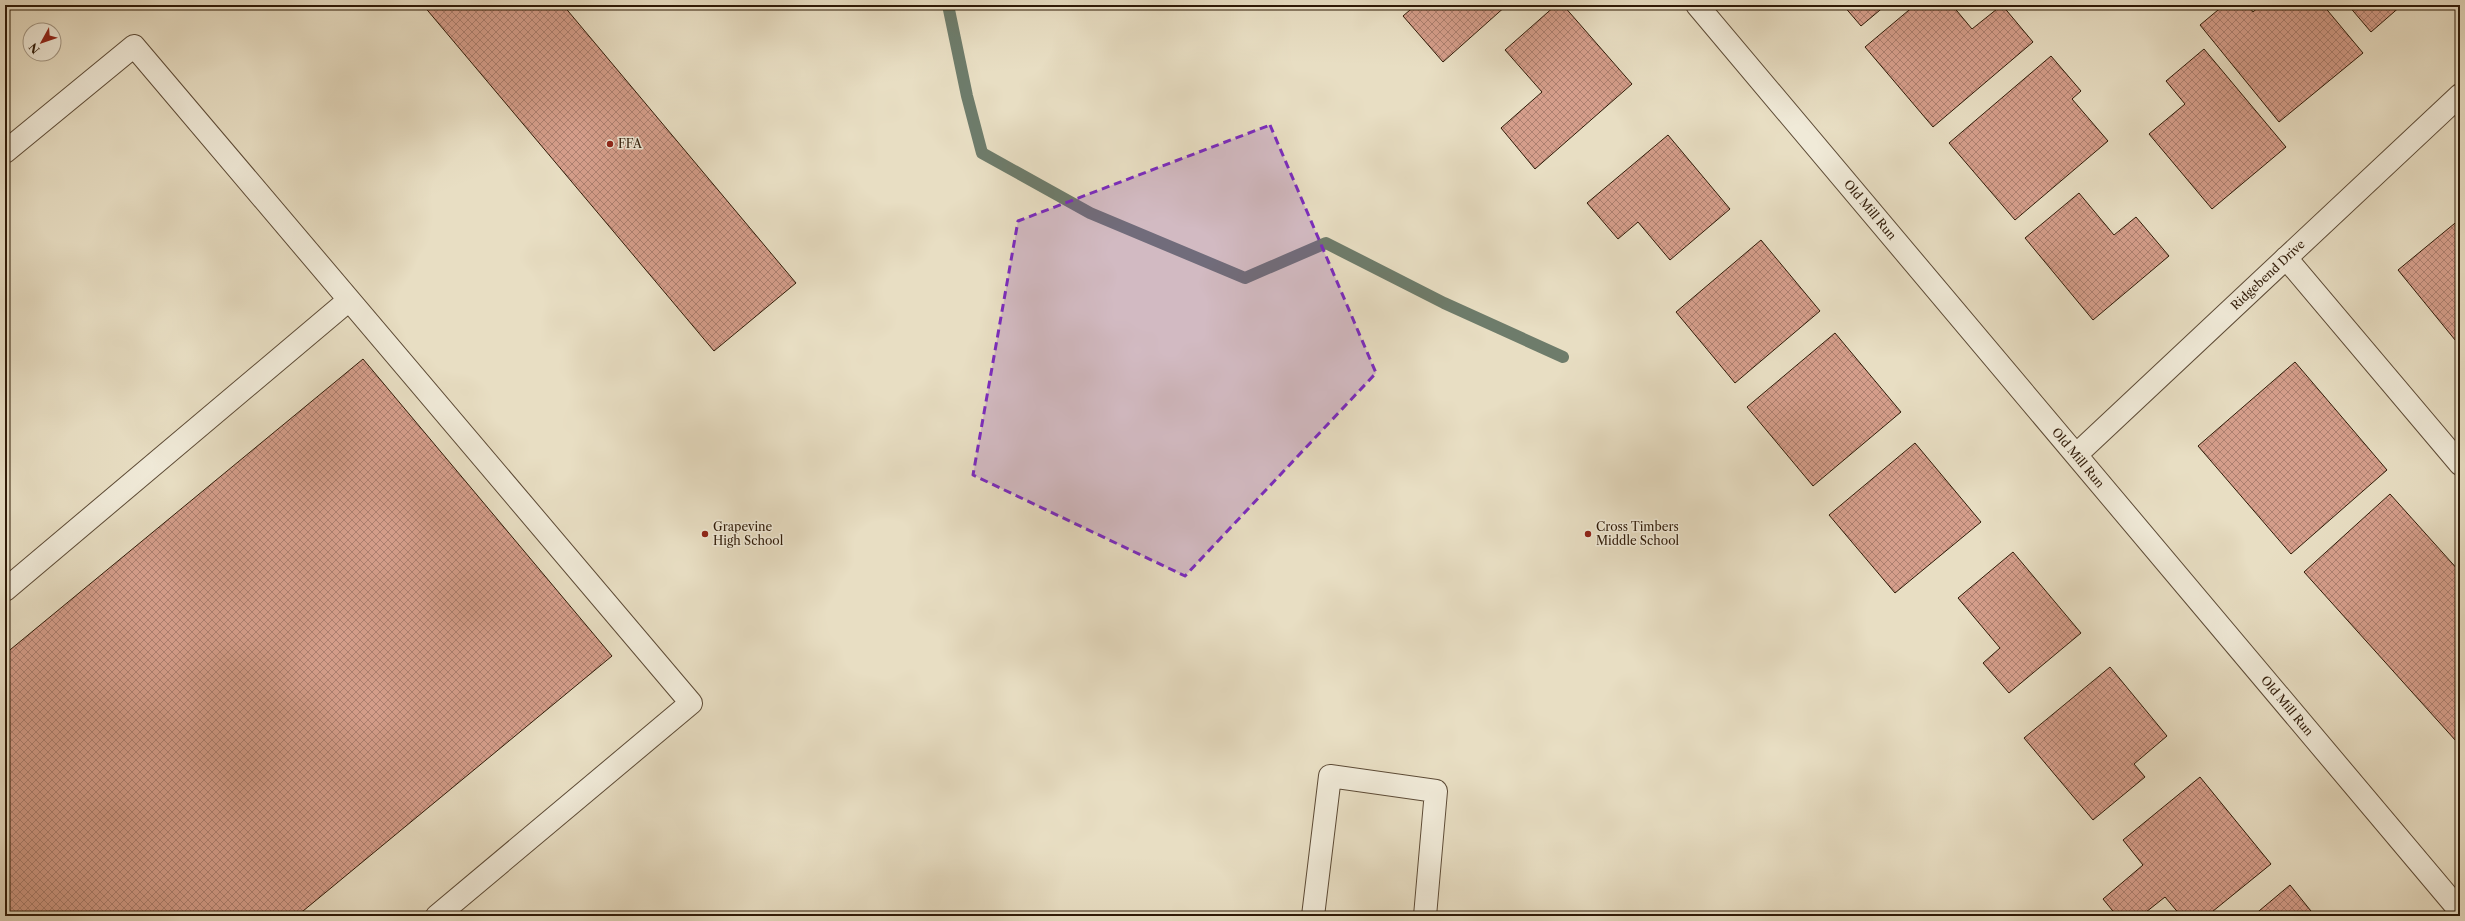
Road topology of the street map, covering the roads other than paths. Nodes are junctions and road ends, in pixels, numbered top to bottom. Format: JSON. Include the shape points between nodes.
{"nodes":[{"id":1,"x":1697,"y":5,"type":"edge"},
{"id":2,"x":2460,"y":95,"type":"edge"},
{"id":3,"x":5,"y":152,"type":"edge"},
{"id":4,"x":2286,"y":258,"type":"junction"},
{"id":5,"x":349,"y":300,"type":"junction"},
{"id":6,"x":2076,"y":455,"type":"junction"},
{"id":7,"x":2460,"y":464,"type":"edge"},
{"id":8,"x":5,"y":590,"type":"edge"},
{"id":9,"x":2460,"y":911,"type":"edge"},
{"id":10,"x":437,"y":916,"type":"edge"},
{"id":11,"x":1313,"y":916,"type":"edge"},
{"id":12,"x":1425,"y":916,"type":"edge"}],
"edges":[{"from":1,"to":6,"type":"street","name":"Old Mill Run"},
{"from":2,"to":4,"type":"street","name":"Ridgebend Drive"},
{"from":3,"to":5,"type":"street","via":[[134,46]]},
{"from":4,"to":6,"type":"street","name":"Ridgebend Drive"},
{"from":4,"to":7,"type":"street"},
{"from":5,"to":8,"type":"street"},
{"from":5,"to":10,"type":"street","via":[[691,703]]},
{"from":6,"to":9,"type":"street","name":"Old Mill Run"},
{"from":11,"to":12,"type":"street","via":[[1330,776],[1436,791]]}]}
